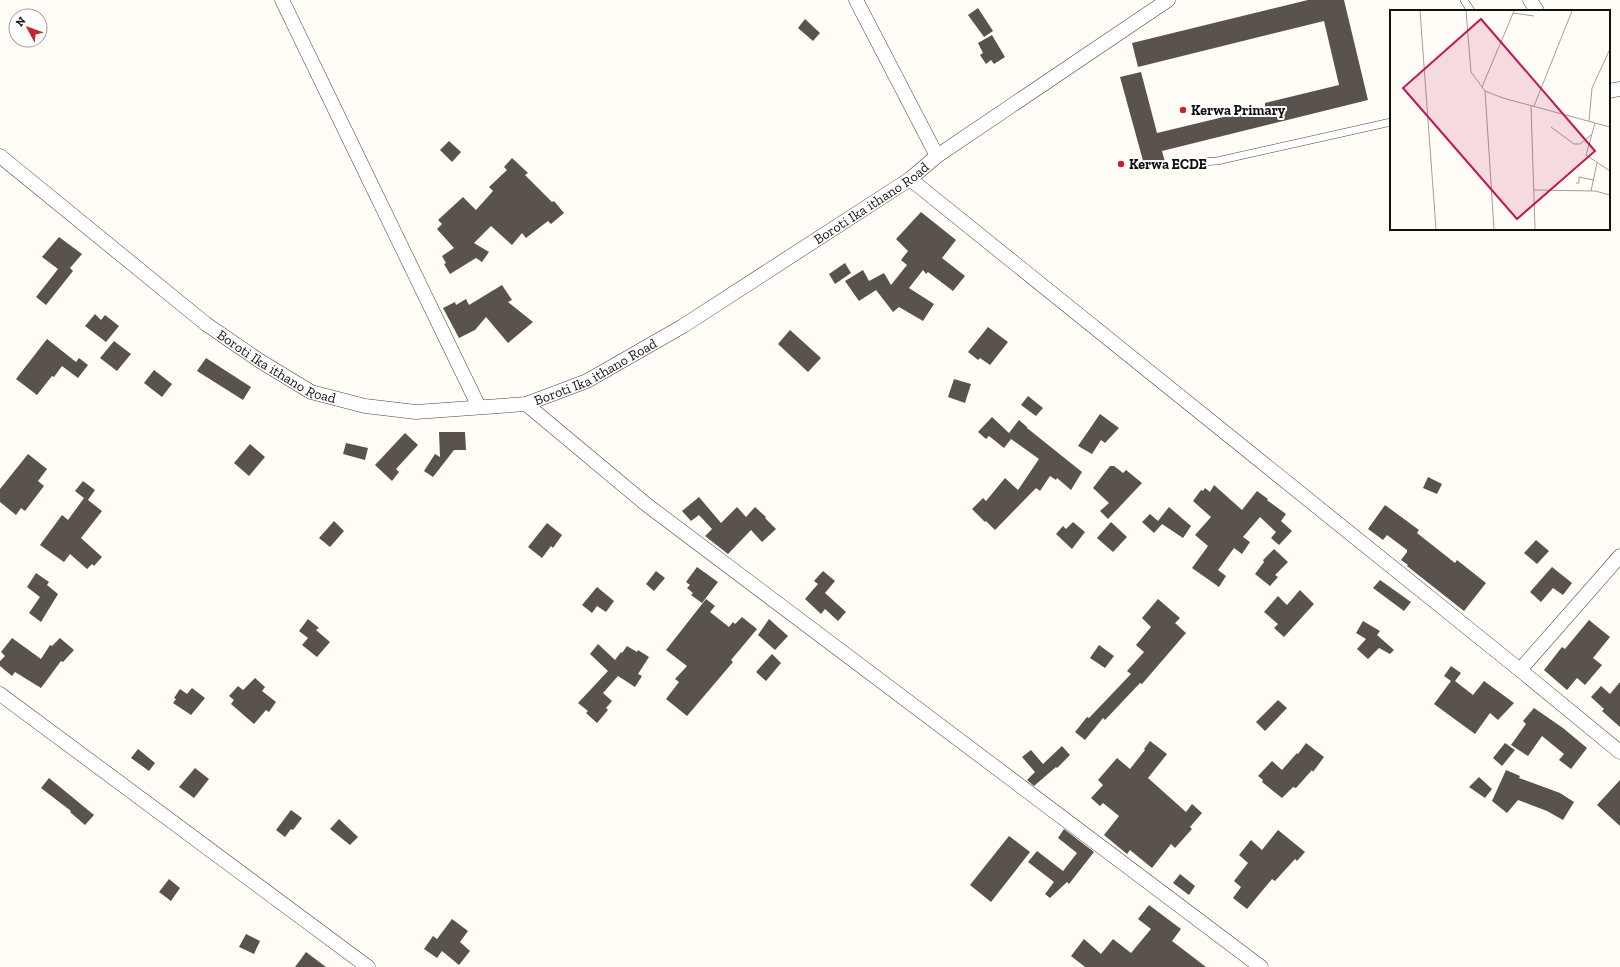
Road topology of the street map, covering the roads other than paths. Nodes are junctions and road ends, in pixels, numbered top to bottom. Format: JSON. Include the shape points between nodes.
{"nodes":[{"id":1,"x":282,"y":0,"type":"edge"},
{"id":2,"x":856,"y":0,"type":"edge"},
{"id":3,"x":1168,"y":0,"type":"edge"},
{"id":4,"x":1464,"y":0,"type":"edge"},
{"id":5,"x":1530,"y":0,"type":"edge"},
{"id":6,"x":1470,"y":10,"type":"edge"},
{"id":7,"x":1536,"y":10,"type":"edge"},
{"id":8,"x":1620,"y":89,"type":"edge"},
{"id":9,"x":1610,"y":91,"type":"edge"},
{"id":10,"x":1390,"y":122,"type":"edge"},
{"id":11,"x":0,"y":156,"type":"edge"},
{"id":12,"x":937,"y":156,"type":"junction"},
{"id":13,"x":1180,"y":163,"type":"dead end"},
{"id":14,"x":910,"y":178,"type":"junction"},
{"id":15,"x":526,"y":404,"type":"junction"},
{"id":16,"x":479,"y":407,"type":"junction"},
{"id":17,"x":1620,"y":556,"type":"edge"},
{"id":18,"x":1520,"y":670,"type":"junction"},
{"id":19,"x":0,"y":694,"type":"edge"},
{"id":20,"x":1620,"y":752,"type":"edge"},
{"id":21,"x":368,"y":967,"type":"edge"},
{"id":22,"x":1261,"y":967,"type":"edge"}],
"edges":[{"from":1,"to":16,"type":"street"},
{"from":2,"to":12,"type":"street"},
{"from":3,"to":12,"type":"street","name":"Boroti Ika ithano Road"},
{"from":4,"to":6,"type":"lane"},
{"from":5,"to":7,"type":"street"},
{"from":8,"to":9,"type":"street"},
{"from":10,"to":13,"type":"lane","via":[[1217,161]]},
{"from":11,"to":16,"type":"street","name":"Boroti Ika ithano Road","via":[[206,324],[311,392],[365,406],[416,412]]},
{"from":12,"to":14,"type":"street","name":"Boroti Ika ithano Road"},
{"from":14,"to":15,"type":"street","name":"Boroti Ika ithano Road","via":[[683,326],[587,381]]},
{"from":14,"to":18,"type":"street"},
{"from":15,"to":16,"type":"street","name":"Boroti Ika ithano Road"},
{"from":15,"to":22,"type":"street","via":[[647,505]]},
{"from":17,"to":18,"type":"street"},
{"from":18,"to":20,"type":"street"},
{"from":19,"to":21,"type":"street"}]}
